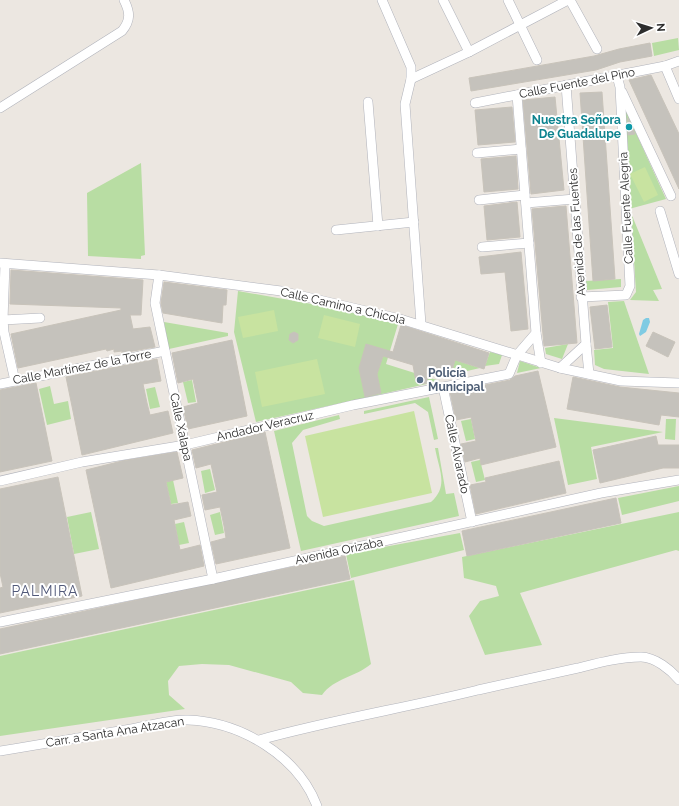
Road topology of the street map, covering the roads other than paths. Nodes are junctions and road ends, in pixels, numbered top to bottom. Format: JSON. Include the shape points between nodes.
{"nodes":[{"id":1,"x":124,"y":0,"type":"edge"},
{"id":2,"x":382,"y":0,"type":"edge"},
{"id":3,"x":443,"y":0,"type":"edge"},
{"id":4,"x":508,"y":0,"type":"edge"},
{"id":5,"x":569,"y":0,"type":"edge"},
{"id":6,"x":521,"y":25,"type":"junction"},
{"id":7,"x":597,"y":49,"type":"dead end"},
{"id":8,"x":469,"y":52,"type":"junction"},
{"id":9,"x":537,"y":60,"type":"dead end"},
{"id":10,"x":679,"y":61,"type":"edge"},
{"id":11,"x":665,"y":66,"type":"junction"},
{"id":12,"x":617,"y":76,"type":"junction"},
{"id":13,"x":411,"y":79,"type":"junction"},
{"id":14,"x":566,"y":85,"type":"junction"},
{"id":15,"x":620,"y":87,"type":"junction"},
{"id":16,"x":517,"y":95,"type":"junction"},
{"id":17,"x":679,"y":99,"type":"edge"},
{"id":18,"x":368,"y":102,"type":"dead end"},
{"id":19,"x":475,"y":102,"type":"dead end"},
{"id":20,"x":0,"y":108,"type":"edge"},
{"id":21,"x":521,"y":149,"type":"junction"},
{"id":22,"x":477,"y":153,"type":"dead end"},
{"id":23,"x":670,"y":196,"type":"dead end"},
{"id":24,"x":526,"y":199,"type":"junction"},
{"id":25,"x":575,"y":199,"type":"junction"},
{"id":26,"x":478,"y":200,"type":"dead end"},
{"id":27,"x":660,"y":211,"type":"dead end"},
{"id":28,"x":414,"y":222,"type":"junction"},
{"id":29,"x":378,"y":226,"type":"junction"},
{"id":30,"x":336,"y":230,"type":"dead end"},
{"id":31,"x":529,"y":243,"type":"junction"},
{"id":32,"x":482,"y":247,"type":"dead end"},
{"id":33,"x":3,"y":263,"type":"edge"},
{"id":34,"x":679,"y":274,"type":"edge"},
{"id":35,"x":159,"y":275,"type":"junction"},
{"id":36,"x":581,"y":297,"type":"junction"},
{"id":37,"x":40,"y":318,"type":"dead end"},
{"id":38,"x":3,"y":320,"type":"junction"},
{"id":39,"x":421,"y":324,"type":"junction"},
{"id":40,"x":536,"y":333,"type":"junction"},
{"id":41,"x":586,"y":344,"type":"junction"},
{"id":42,"x":165,"y":351,"type":"junction"},
{"id":43,"x":517,"y":355,"type":"junction"},
{"id":44,"x":541,"y":363,"type":"junction"},
{"id":45,"x":560,"y":368,"type":"junction"},
{"id":46,"x":589,"y":374,"type":"junction"},
{"id":47,"x":16,"y":380,"type":"junction"},
{"id":48,"x":679,"y":383,"type":"edge"},
{"id":49,"x":0,"y":384,"type":"edge"},
{"id":50,"x":442,"y":386,"type":"junction"},
{"id":51,"x":185,"y":445,"type":"junction"},
{"id":52,"x":679,"y":480,"type":"edge"},
{"id":53,"x":0,"y":481,"type":"edge"},
{"id":54,"x":472,"y":522,"type":"junction"},
{"id":55,"x":213,"y":579,"type":"junction"},
{"id":56,"x":0,"y":622,"type":"edge"},
{"id":57,"x":679,"y":680,"type":"edge"},
{"id":58,"x":259,"y":740,"type":"junction"},
{"id":59,"x":0,"y":751,"type":"edge"},
{"id":60,"x":317,"y":806,"type":"edge"}],
"edges":[{"from":1,"to":20,"type":"street","via":[[130,18],[122,31]]},
{"from":2,"to":13,"type":"street","via":[[411,67]]},
{"from":3,"to":8,"type":"street"},
{"from":4,"to":6,"type":"street"},
{"from":5,"to":6,"type":"street"},
{"from":5,"to":7,"type":"street"},
{"from":6,"to":8,"type":"street"},
{"from":6,"to":9,"type":"street"},
{"from":8,"to":13,"type":"street"},
{"from":10,"to":11,"type":"street","name":"Calle Fuente del Pino"},
{"from":11,"to":12,"type":"street","name":"Calle Fuente del Pino"},
{"from":11,"to":17,"type":"street"},
{"from":12,"to":14,"type":"street","name":"Calle Fuente del Pino"},
{"from":12,"to":15,"type":"street","name":"Calle Fuente Alegria"},
{"from":13,"to":28,"type":"street","via":[[405,104]]},
{"from":14,"to":16,"type":"street","name":"Calle Fuente del Pino"},
{"from":14,"to":25,"type":"street","name":"Avenida de las Fuentes"},
{"from":15,"to":23,"type":"street"},
{"from":15,"to":36,"type":"street","name":"Calle Fuente Alegria","via":[[630,286],[626,294]]},
{"from":16,"to":19,"type":"street","name":"Calle Fuente del Pino"},
{"from":16,"to":21,"type":"street"},
{"from":18,"to":29,"type":"street"},
{"from":21,"to":22,"type":"street"},
{"from":21,"to":24,"type":"street"},
{"from":24,"to":25,"type":"street"},
{"from":24,"to":26,"type":"street"},
{"from":24,"to":31,"type":"street"},
{"from":25,"to":36,"type":"street","name":"Avenida de las Fuentes"},
{"from":27,"to":34,"type":"street"},
{"from":28,"to":29,"type":"street"},
{"from":28,"to":39,"type":"street"},
{"from":29,"to":30,"type":"street"},
{"from":31,"to":32,"type":"street"},
{"from":31,"to":40,"type":"street"},
{"from":33,"to":35,"type":"street","name":"Calle Camino a Chicola"},
{"from":33,"to":38,"type":"street"},
{"from":35,"to":39,"type":"street","name":"Calle Camino a Chicola","via":[[281,291]]},
{"from":35,"to":42,"type":"street","name":"Calle Xalapa","via":[[155,303]]},
{"from":36,"to":41,"type":"street","name":"Avenida de las Fuentes"},
{"from":37,"to":38,"type":"street"},
{"from":38,"to":47,"type":"street"},
{"from":39,"to":43,"type":"street","name":"Calle Camino a Chicola"},
{"from":40,"to":43,"type":"street"},
{"from":40,"to":44,"type":"street"},
{"from":41,"to":45,"type":"street"},
{"from":41,"to":46,"type":"street","name":"Avenida de las Fuentes"},
{"from":42,"to":47,"type":"street","name":"Calle Martínez de la Torre"},
{"from":42,"to":51,"type":"street","name":"Calle Xalapa"},
{"from":43,"to":44,"type":"street","name":"Calle Camino a Chicola"},
{"from":43,"to":50,"type":"street","name":"Andador Veracruz","via":[[509,374]]},
{"from":44,"to":45,"type":"street","name":"Calle Camino a Chicola"},
{"from":45,"to":46,"type":"street","name":"Calle Camino a Chicola"},
{"from":46,"to":48,"type":"street","name":"Calle Camino a Chicola","via":[[621,381]]},
{"from":47,"to":49,"type":"street","name":"Calle Martínez de la Torre"},
{"from":50,"to":51,"type":"street","name":"Andador Veracruz"},
{"from":50,"to":54,"type":"street","name":"Calle Alvarado"},
{"from":51,"to":53,"type":"street","name":"Andador Veracruz","via":[[82,462]]},
{"from":51,"to":55,"type":"street","name":"Calle Xalapa"},
{"from":52,"to":54,"type":"street","name":"Avenida Orizaba","via":[[601,493]]},
{"from":54,"to":55,"type":"street","name":"Avenida Orizaba"},
{"from":55,"to":56,"type":"street","name":"Avenida Orizaba"},
{"from":57,"to":58,"type":"street","via":[[673,672],[642,657],[599,663]]},
{"from":58,"to":59,"type":"street","name":"Carr. a Santa Ana Atzacan","via":[[220,725],[187,720]]},
{"from":58,"to":60,"type":"street","name":"Carr. a Santa Ana Atzacan","via":[[301,776]]}]}
